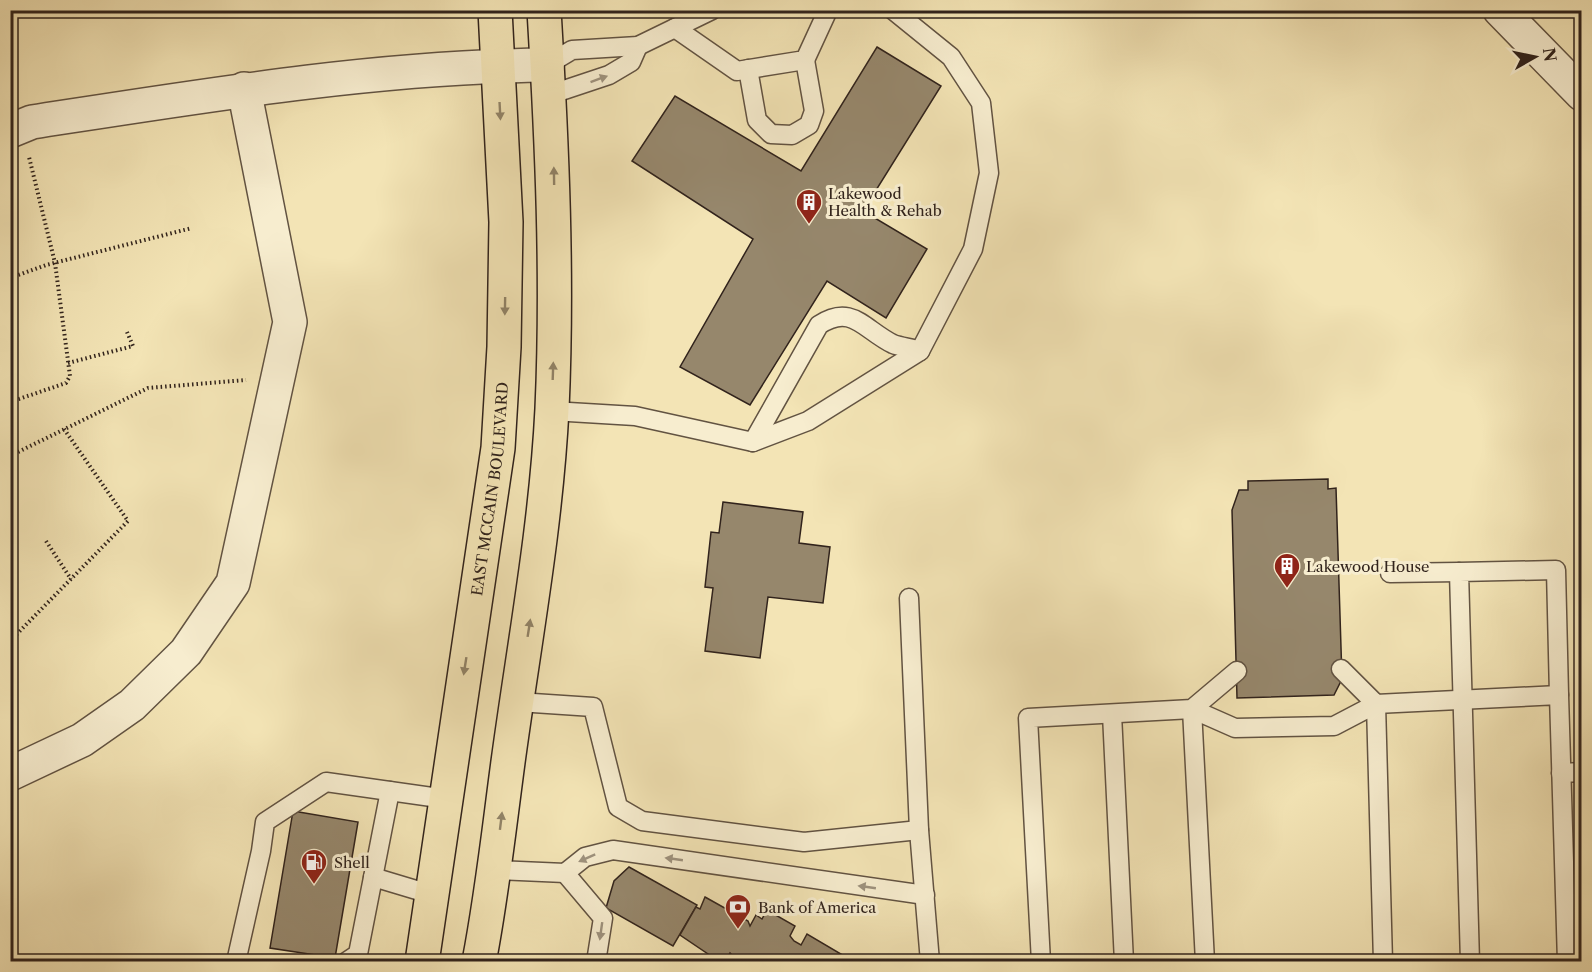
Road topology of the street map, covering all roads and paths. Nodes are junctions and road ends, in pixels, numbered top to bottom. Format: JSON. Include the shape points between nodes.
{"nodes":[{"id":1,"x":495,"y":10,"type":"edge"},
{"id":2,"x":544,"y":10,"type":"edge"},
{"id":3,"x":712,"y":10,"type":"edge"},
{"id":4,"x":828,"y":10,"type":"edge"},
{"id":5,"x":893,"y":10,"type":"edge"},
{"id":6,"x":1500,"y":10,"type":"edge"},
{"id":7,"x":675,"y":28,"type":"junction"},
{"id":8,"x":638,"y":46,"type":"junction"},
{"id":9,"x":805,"y":60,"type":"junction"},
{"id":10,"x":498,"y":65,"type":"junction"},
{"id":11,"x":748,"y":69,"type":"junction"},
{"id":12,"x":548,"y":80,"type":"junction"},
{"id":13,"x":244,"y":89,"type":"junction"},
{"id":14,"x":1581,"y":94,"type":"edge"},
{"id":15,"x":14,"y":129,"type":"edge"},
{"id":16,"x":192,"y":228,"type":"dead end"},
{"id":17,"x":55,"y":262,"type":"junction"},
{"id":18,"x":10,"y":278,"type":"edge"},
{"id":19,"x":128,"y":332,"type":"dead end"},
{"id":20,"x":920,"y":351,"type":"junction"},
{"id":21,"x":68,"y":363,"type":"junction"},
{"id":22,"x":277,"y":381,"type":"junction"},
{"id":23,"x":10,"y":402,"type":"edge"},
{"id":24,"x":552,"y":411,"type":"junction"},
{"id":25,"x":64,"y":429,"type":"junction"},
{"id":26,"x":753,"y":442,"type":"junction"},
{"id":27,"x":10,"y":456,"type":"edge"},
{"id":28,"x":46,"y":541,"type":"dead end"},
{"id":29,"x":1459,"y":572,"type":"junction"},
{"id":30,"x":1390,"y":573,"type":"dead end"},
{"id":31,"x":71,"y":579,"type":"junction"},
{"id":32,"x":909,"y":598,"type":"dead end"},
{"id":33,"x":10,"y":641,"type":"edge"},
{"id":34,"x":1341,"y":669,"type":"dead end"},
{"id":35,"x":1237,"y":671,"type":"dead end"},
{"id":36,"x":1559,"y":695,"type":"junction"},
{"id":37,"x":1463,"y":700,"type":"junction"},
{"id":38,"x":518,"y":702,"type":"junction"},
{"id":39,"x":1376,"y":704,"type":"junction"},
{"id":40,"x":1192,"y":709,"type":"junction"},
{"id":41,"x":1112,"y":714,"type":"junction"},
{"id":42,"x":1581,"y":772,"type":"edge"},
{"id":43,"x":1561,"y":773,"type":"junction"},
{"id":44,"x":10,"y":774,"type":"edge"},
{"id":45,"x":390,"y":791,"type":"junction"},
{"id":46,"x":446,"y":800,"type":"junction"},
{"id":47,"x":919,"y":830,"type":"junction"},
{"id":48,"x":495,"y":870,"type":"junction"},
{"id":49,"x":565,"y":873,"type":"junction"},
{"id":50,"x":373,"y":877,"type":"junction"},
{"id":51,"x":430,"y":894,"type":"junction"},
{"id":52,"x":925,"y":895,"type":"junction"},
{"id":53,"x":490,"y":904,"type":"junction"},
{"id":54,"x":241,"y":961,"type":"edge"},
{"id":55,"x":346,"y":962,"type":"edge"},
{"id":56,"x":397,"y":962,"type":"edge"},
{"id":57,"x":422,"y":962,"type":"edge"},
{"id":58,"x":478,"y":962,"type":"edge"},
{"id":59,"x":500,"y":962,"type":"edge"},
{"id":60,"x":596,"y":962,"type":"edge"},
{"id":61,"x":930,"y":962,"type":"edge"},
{"id":62,"x":1041,"y":962,"type":"edge"},
{"id":63,"x":1124,"y":962,"type":"edge"},
{"id":64,"x":1205,"y":962,"type":"edge"},
{"id":65,"x":1383,"y":962,"type":"edge"},
{"id":66,"x":1470,"y":962,"type":"edge"},
{"id":67,"x":1567,"y":962,"type":"edge"}],
"edges":[{"from":1,"to":10,"type":"main road","name":"EAST MCCAIN BOULEVARD"},
{"from":2,"to":12,"type":"main road"},
{"from":3,"to":7,"type":"lane"},
{"from":4,"to":9,"type":"lane"},
{"from":5,"to":20,"type":"lane","via":[[951,57],[981,103],[989,173],[973,249]]},
{"from":6,"to":14,"type":"street"},
{"from":7,"to":8,"type":"lane"},
{"from":7,"to":11,"type":"lane","via":[[737,70]]},
{"from":12,"to":8,"type":"lane","one_way":true,"via":[[609,75],[631,62]]},
{"from":8,"to":12,"type":"lane","via":[[572,50]]},
{"from":9,"to":11,"type":"lane"},
{"from":9,"to":11,"type":"lane","via":[[814,111],[809,125],[792,135],[771,134],[757,120]]},
{"from":10,"to":12,"type":"street"},
{"from":10,"to":13,"type":"street"},
{"from":10,"to":46,"type":"main road","name":"EAST MCCAIN BOULEVARD","one_way":true,"via":[[506,222],[498,448]]},
{"from":24,"to":12,"type":"main road","one_way":true,"via":[[556,302]]},
{"from":13,"to":15,"type":"street","via":[[32,122]]},
{"from":13,"to":22,"type":"street","via":[[290,322]]},
{"from":15,"to":17,"type":"path","via":[[30,161]]},
{"from":16,"to":17,"type":"path"},
{"from":17,"to":18,"type":"path"},
{"from":17,"to":21,"type":"path"},
{"from":19,"to":21,"type":"path","via":[[132,346]]},
{"from":20,"to":26,"type":"lane","via":[[808,421]]},
{"from":20,"to":26,"type":"lane","via":[[894,344],[850,316],[833,315],[819,325]]},
{"from":21,"to":23,"type":"path","via":[[70,376],[66,383]]},
{"from":22,"to":25,"type":"path","via":[[148,388]]},
{"from":22,"to":44,"type":"street","via":[[233,583],[193,642],[132,705],[82,740]]},
{"from":24,"to":26,"type":"lane","via":[[635,416]]},
{"from":38,"to":24,"type":"main road","one_way":true,"via":[[534,595]]},
{"from":25,"to":27,"type":"path"},
{"from":25,"to":31,"type":"path","via":[[128,521]]},
{"from":28,"to":31,"type":"path"},
{"from":29,"to":30,"type":"lane"},
{"from":29,"to":36,"type":"lane","via":[[1556,570]]},
{"from":29,"to":37,"type":"lane"},
{"from":31,"to":33,"type":"path"},
{"from":32,"to":47,"type":"lane"},
{"from":34,"to":39,"type":"lane"},
{"from":35,"to":40,"type":"lane"},
{"from":36,"to":37,"type":"lane"},
{"from":36,"to":43,"type":"lane"},
{"from":37,"to":39,"type":"lane"},
{"from":37,"to":66,"type":"lane"},
{"from":38,"to":47,"type":"lane","via":[[593,707],[618,807],[642,821],[804,842]]},
{"from":48,"to":38,"type":"main road","one_way":true},
{"from":39,"to":40,"type":"lane","via":[[1335,726],[1235,728]]},
{"from":39,"to":65,"type":"lane"},
{"from":40,"to":41,"type":"lane"},
{"from":40,"to":64,"type":"lane"},
{"from":41,"to":62,"type":"lane","via":[[1028,718]]},
{"from":41,"to":63,"type":"lane"},
{"from":42,"to":43,"type":"lane"},
{"from":43,"to":67,"type":"lane"},
{"from":45,"to":46,"type":"lane"},
{"from":45,"to":50,"type":"lane"},
{"from":45,"to":54,"type":"lane","via":[[326,782],[265,822]]},
{"from":46,"to":51,"type":"main road","name":"EAST MCCAIN BOULEVARD"},
{"from":47,"to":52,"type":"lane"},
{"from":48,"to":49,"type":"lane"},
{"from":48,"to":53,"type":"main road"},
{"from":52,"to":49,"type":"lane","one_way":true,"via":[[613,850],[585,857]]},
{"from":49,"to":60,"type":"lane","one_way":true,"via":[[603,918]]},
{"from":50,"to":51,"type":"lane"},
{"from":50,"to":55,"type":"lane","via":[[358,954]]},
{"from":51,"to":56,"type":"main road"},
{"from":51,"to":57,"type":"main road","name":"EAST MCCAIN BOULEVARD"},
{"from":52,"to":61,"type":"lane"},
{"from":53,"to":58,"type":"main road"},
{"from":53,"to":59,"type":"main road"}]}
